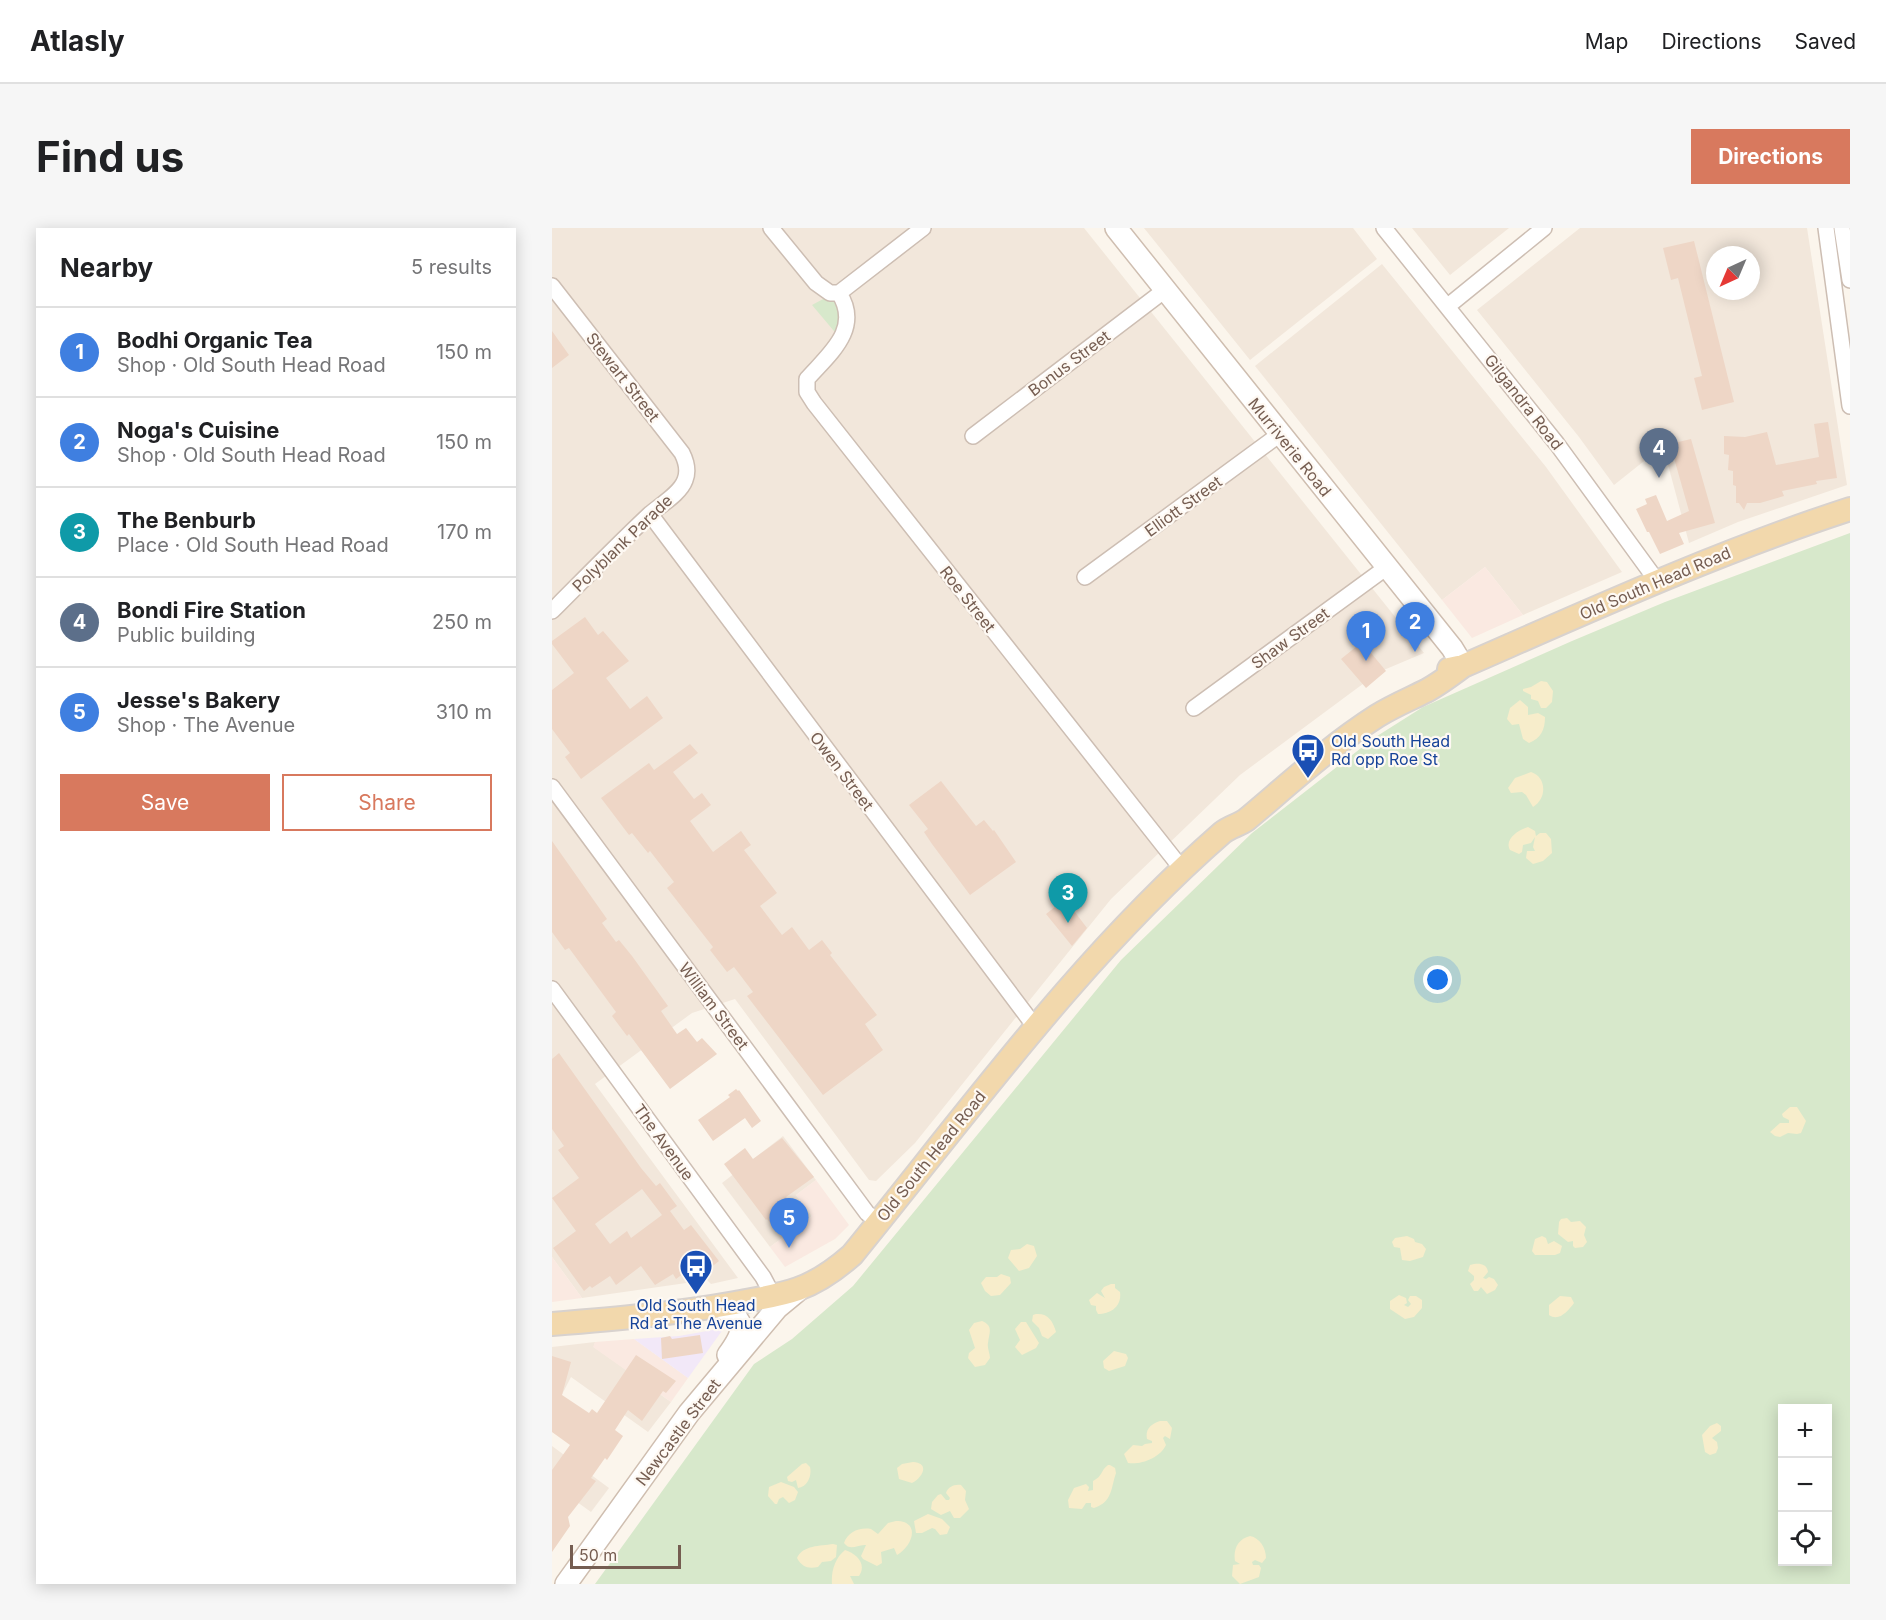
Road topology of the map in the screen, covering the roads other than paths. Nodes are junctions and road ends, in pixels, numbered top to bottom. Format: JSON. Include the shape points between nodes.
{"nodes":[{"id":1,"x":771,"y":228,"type":"edge"},
{"id":2,"x":923,"y":228,"type":"edge"},
{"id":3,"x":1116,"y":228,"type":"edge"},
{"id":4,"x":1384,"y":228,"type":"edge"},
{"id":5,"x":1544,"y":228,"type":"edge"},
{"id":6,"x":1826,"y":228,"type":"edge"},
{"id":7,"x":1842,"y":228,"type":"edge"},
{"id":8,"x":1850,"y":280,"type":"edge"},
{"id":9,"x":552,"y":286,"type":"edge"},
{"id":10,"x":1165,"y":290,"type":"junction"},
{"id":11,"x":840,"y":293,"type":"junction"},
{"id":12,"x":1448,"y":306,"type":"junction"},
{"id":13,"x":1846,"y":349,"type":"edge"},
{"id":14,"x":1850,"y":406,"type":"edge"},
{"id":15,"x":1280,"y":434,"type":"junction"},
{"id":16,"x":973,"y":436,"type":"dead end"},
{"id":17,"x":687,"y":472,"type":"joint"},
{"id":18,"x":1850,"y":509,"type":"edge"},
{"id":19,"x":650,"y":514,"type":"junction"},
{"id":20,"x":1387,"y":567,"type":"junction"},
{"id":21,"x":1085,"y":576,"type":"dead end"},
{"id":22,"x":1657,"y":581,"type":"junction"},
{"id":23,"x":552,"y":611,"type":"edge"},
{"id":24,"x":1464,"y":666,"type":"junction"},
{"id":25,"x":1194,"y":708,"type":"dead end"},
{"id":26,"x":552,"y":787,"type":"edge"},
{"id":27,"x":1182,"y":870,"type":"junction"},
{"id":28,"x":552,"y":989,"type":"edge"},
{"id":29,"x":1036,"y":1028,"type":"junction"},
{"id":30,"x":878,"y":1222,"type":"junction"},
{"id":31,"x":800,"y":1289,"type":"junction"},
{"id":32,"x":773,"y":1296,"type":"junction"},
{"id":33,"x":719,"y":1306,"type":"junction"},
{"id":34,"x":552,"y":1324,"type":"edge"},
{"id":35,"x":689,"y":1413,"type":"junction"},
{"id":36,"x":566,"y":1584,"type":"edge"}],
"edges":[{"from":1,"to":11,"type":"street","via":[[816,283],[830,293]]},
{"from":2,"to":11,"type":"street"},
{"from":3,"to":10,"type":"street","name":"Murriverie Road"},
{"from":4,"to":12,"type":"street","name":"Gilgandra Road"},
{"from":5,"to":12,"type":"street"},
{"from":6,"to":13,"type":"street"},
{"from":7,"to":8,"type":"street"},
{"from":9,"to":17,"type":"street","name":"Stewart Street","via":[[682,453]]},
{"from":10,"to":15,"type":"street","name":"Murriverie Road"},
{"from":10,"to":16,"type":"street","name":"Bonus Street"},
{"from":11,"to":27,"type":"street","name":"Roe Street","via":[[848,323],[807,379],[807,392]]},
{"from":12,"to":22,"type":"street","name":"Gilgandra Road","via":[[1557,444]]},
{"from":13,"to":14,"type":"street"},
{"from":15,"to":20,"type":"street","name":"Murriverie Road"},
{"from":15,"to":21,"type":"street","name":"Elliott Street"},
{"from":17,"to":19,"type":"street","name":"Polyblank Parade","via":[[679,489]]},
{"from":18,"to":22,"type":"main road","name":"Old South Head Road"},
{"from":19,"to":23,"type":"street","name":"Polyblank Parade"},
{"from":19,"to":29,"type":"street","name":"Owen Street"},
{"from":20,"to":24,"type":"street","name":"Murriverie Road"},
{"from":20,"to":25,"type":"street","name":"Shaw Street"},
{"from":22,"to":24,"type":"main road","name":"Old South Head Road"},
{"from":24,"to":27,"type":"main road","name":"Old South Head Road","via":[[1365,725],[1305,769],[1244,822],[1225,831]]},
{"from":26,"to":30,"type":"street","name":"William Street","via":[[867,1213]]},
{"from":27,"to":29,"type":"main road","name":"Old South Head Road","via":[[1105,948]]},
{"from":28,"to":32,"type":"street","name":"The Avenue"},
{"from":29,"to":30,"type":"main road","name":"Old South Head Road"},
{"from":30,"to":31,"type":"main road","name":"Old South Head Road","via":[[852,1255],[827,1275]]},
{"from":31,"to":32,"type":"main road","name":"Old South Head Road"},
{"from":31,"to":35,"type":"street","name":"Newcastle Street","via":[[777,1308]]},
{"from":32,"to":33,"type":"main road","name":"Old South Head Road"},
{"from":33,"to":34,"type":"main road","name":"Old South Head Road"},
{"from":33,"to":35,"type":"street","via":[[734,1314],[742,1327],[737,1343]]},
{"from":35,"to":36,"type":"street","name":"Newcastle Street"}]}
